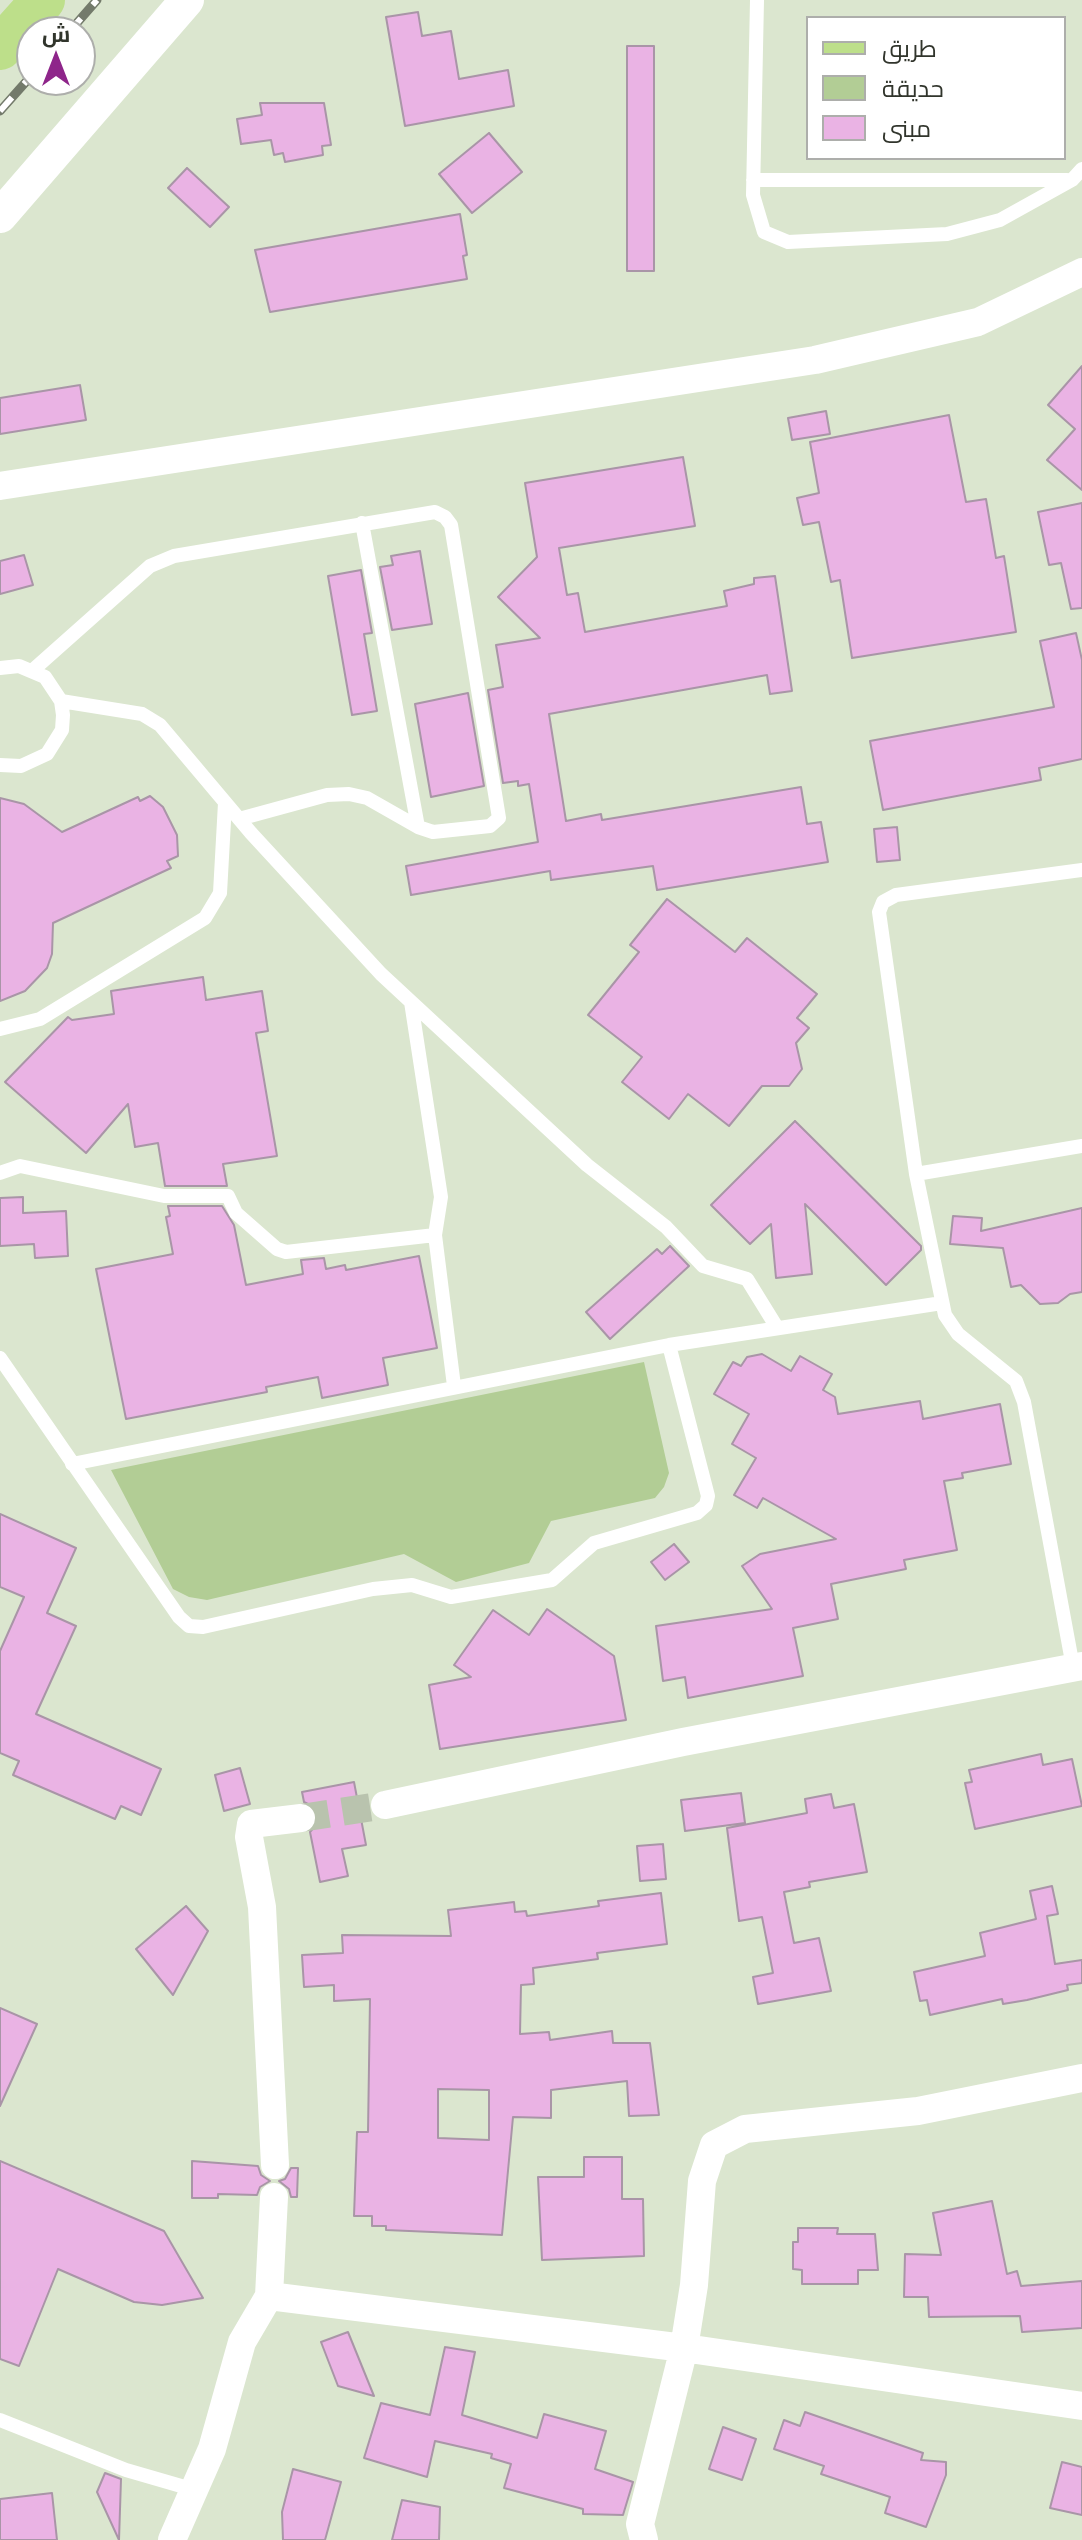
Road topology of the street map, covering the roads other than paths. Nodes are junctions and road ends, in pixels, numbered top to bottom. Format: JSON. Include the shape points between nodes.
{"nodes":[{"id":1,"x":43,"y":0,"type":"edge"},
{"id":2,"x":187,"y":0,"type":"edge"},
{"id":3,"x":757,"y":0,"type":"edge"},
{"id":4,"x":0,"y":48,"type":"edge"},
{"id":5,"x":1077,"y":174,"type":"edge"},
{"id":6,"x":753,"y":180,"type":"junction"},
{"id":7,"x":0,"y":216,"type":"edge"},
{"id":8,"x":1082,"y":272,"type":"edge"},
{"id":9,"x":0,"y":486,"type":"edge"},
{"id":10,"x":362,"y":523,"type":"junction"},
{"id":11,"x":0,"y":668,"type":"edge"},
{"id":12,"x":33,"y":670,"type":"junction"},
{"id":13,"x":61,"y":701,"type":"junction"},
{"id":14,"x":0,"y":765,"type":"edge"},
{"id":15,"x":225,"y":803,"type":"junction"},
{"id":16,"x":239,"y":819,"type":"junction"},
{"id":17,"x":418,"y":827,"type":"junction"},
{"id":18,"x":1082,"y":870,"type":"edge"},
{"id":19,"x":411,"y":1002,"type":"junction"},
{"id":20,"x":0,"y":1029,"type":"edge"},
{"id":21,"x":1082,"y":1146,"type":"edge"},
{"id":22,"x":0,"y":1173,"type":"edge"},
{"id":23,"x":916,"y":1174,"type":"junction"},
{"id":24,"x":435,"y":1235,"type":"junction"},
{"id":25,"x":942,"y":1303,"type":"junction"},
{"id":26,"x":776,"y":1326,"type":"junction"},
{"id":27,"x":669,"y":1345,"type":"junction"},
{"id":28,"x":0,"y":1358,"type":"edge"},
{"id":29,"x":454,"y":1386,"type":"junction"},
{"id":30,"x":72,"y":1464,"type":"junction"},
{"id":31,"x":1078,"y":1667,"type":"edge"},
{"id":32,"x":385,"y":1805,"type":"tunnel mouth"},
{"id":33,"x":301,"y":1818,"type":"tunnel mouth"},
{"id":34,"x":1082,"y":2078,"type":"edge"},
{"id":35,"x":275,"y":2165,"type":"dead end"},
{"id":36,"x":274,"y":2197,"type":"dead end"},
{"id":37,"x":269,"y":2296,"type":"junction"},
{"id":38,"x":684,"y":2348,"type":"junction"},
{"id":39,"x":1082,"y":2406,"type":"edge"},
{"id":40,"x":0,"y":2420,"type":"edge"},
{"id":41,"x":195,"y":2490,"type":"junction"},
{"id":42,"x":172,"y":2540,"type":"edge"},
{"id":43,"x":644,"y":2540,"type":"edge"}],
"edges":[{"from":1,"to":4,"type":"main road"},
{"from":2,"to":7,"type":"street"},
{"from":3,"to":6,"type":"lane"},
{"from":5,"to":6,"type":"lane"},
{"from":5,"to":6,"type":"lane","via":[[1000,220],[947,234],[788,242],[764,232],[755,211]]},
{"from":8,"to":9,"type":"street","via":[[978,322],[815,360]]},
{"from":10,"to":12,"type":"lane","via":[[174,556],[150,566]]},
{"from":10,"to":17,"type":"lane"},
{"from":10,"to":17,"type":"lane","via":[[435,512],[451,525],[499,818],[490,826],[433,832]]},
{"from":11,"to":12,"type":"lane"},
{"from":12,"to":13,"type":"lane","via":[[45,677]]},
{"from":13,"to":14,"type":"lane","via":[[62,730],[47,754],[21,766]]},
{"from":13,"to":15,"type":"lane","via":[[142,714],[160,725]]},
{"from":15,"to":16,"type":"lane"},
{"from":15,"to":20,"type":"lane","via":[[220,893],[205,918],[40,1019]]},
{"from":16,"to":17,"type":"lane","via":[[349,794],[367,798]]},
{"from":16,"to":19,"type":"lane"},
{"from":18,"to":23,"type":"lane","via":[[896,895],[883,902],[879,912]]},
{"from":19,"to":24,"type":"lane","via":[[441,1197]]},
{"from":19,"to":26,"type":"lane","via":[[587,1165],[666,1227],[703,1266],[747,1279]]},
{"from":21,"to":23,"type":"lane"},
{"from":22,"to":24,"type":"lane","via":[[20,1166],[164,1196],[228,1196],[236,1213],[286,1252]]},
{"from":23,"to":25,"type":"lane"},
{"from":24,"to":29,"type":"lane"},
{"from":25,"to":26,"type":"lane"},
{"from":25,"to":31,"type":"lane","via":[[950,1325],[1016,1381],[1024,1402]]},
{"from":26,"to":27,"type":"lane"},
{"from":27,"to":29,"type":"lane"},
{"from":27,"to":30,"type":"lane","via":[[706,1505],[697,1513],[594,1543],[552,1580],[451,1597],[412,1585],[373,1589],[189,1626]]},
{"from":28,"to":30,"type":"lane"},
{"from":29,"to":30,"type":"lane"},
{"from":31,"to":32,"type":"street"},
{"from":33,"to":35,"type":"street","via":[[251,1824],[249,1837],[262,1907]]},
{"from":34,"to":38,"type":"street","via":[[918,2111],[745,2129],[714,2145],[702,2181]]},
{"from":36,"to":37,"type":"street"},
{"from":37,"to":38,"type":"street"},
{"from":37,"to":41,"type":"street","via":[[242,2342]]},
{"from":38,"to":39,"type":"street"},
{"from":38,"to":43,"type":"street","via":[[640,2524]]},
{"from":40,"to":41,"type":"lane","via":[[126,2470]]},
{"from":41,"to":42,"type":"street"}]}
